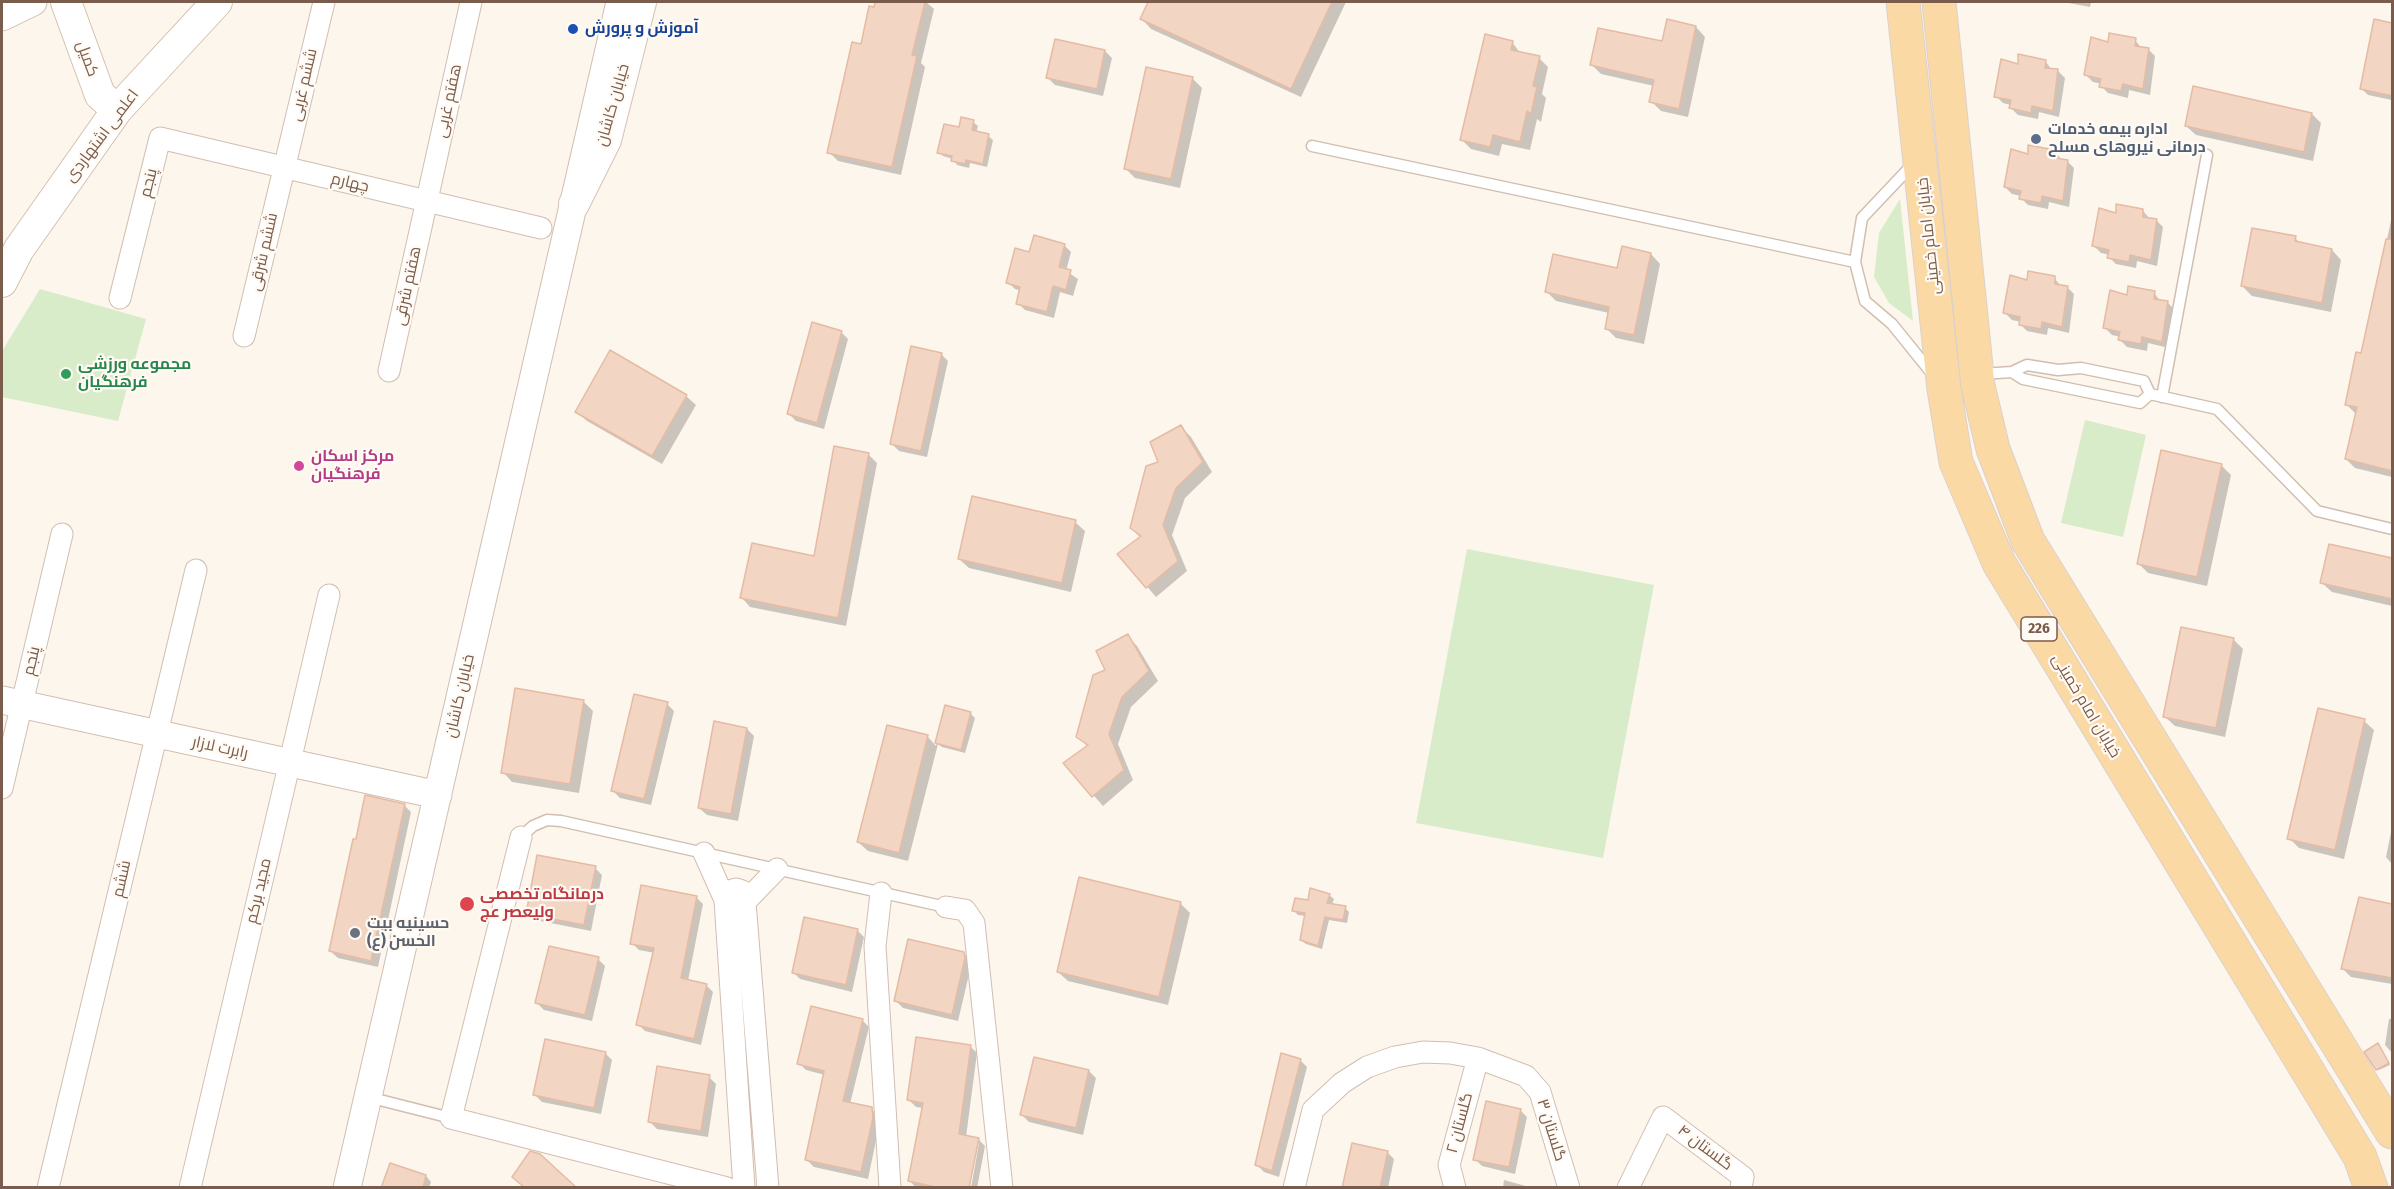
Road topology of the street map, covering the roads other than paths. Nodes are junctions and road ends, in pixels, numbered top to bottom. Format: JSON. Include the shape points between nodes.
{"nodes":[{"id":1,"x":33,"y":2,"type":"edge"},
{"id":2,"x":66,"y":2,"type":"edge"},
{"id":3,"x":217,"y":2,"type":"edge"},
{"id":4,"x":324,"y":2,"type":"edge"},
{"id":5,"x":471,"y":2,"type":"edge"},
{"id":6,"x":620,"y":2,"type":"edge"},
{"id":7,"x":641,"y":2,"type":"edge"},
{"id":8,"x":1903,"y":2,"type":"edge"},
{"id":9,"x":1939,"y":2,"type":"edge"},
{"id":10,"x":2,"y":17,"type":"edge"},
{"id":11,"x":117,"y":110,"type":"junction"},
{"id":12,"x":160,"y":138,"type":"joint"},
{"id":13,"x":1312,"y":146,"type":"dead end"},
{"id":14,"x":1921,"y":156,"type":"junction"},
{"id":15,"x":2207,"y":156,"type":"dead end"},
{"id":16,"x":284,"y":168,"type":"junction"},
{"id":17,"x":427,"y":201,"type":"junction"},
{"id":18,"x":574,"y":204,"type":"junction"},
{"id":19,"x":541,"y":228,"type":"dead end"},
{"id":20,"x":1855,"y":262,"type":"junction"},
{"id":21,"x":2,"y":282,"type":"edge"},
{"id":22,"x":120,"y":298,"type":"dead end"},
{"id":23,"x":244,"y":336,"type":"dead end"},
{"id":24,"x":2058,"y":370,"type":"junction"},
{"id":25,"x":389,"y":371,"type":"dead end"},
{"id":26,"x":2012,"y":372,"type":"junction"},
{"id":27,"x":1978,"y":380,"type":"junction"},
{"id":28,"x":2055,"y":385,"type":"junction"},
{"id":29,"x":1944,"y":389,"type":"junction"},
{"id":30,"x":2156,"y":396,"type":"junction"},
{"id":31,"x":2392,"y":529,"type":"edge"},
{"id":32,"x":62,"y":534,"type":"dead end"},
{"id":33,"x":196,"y":570,"type":"dead end"},
{"id":34,"x":329,"y":595,"type":"dead end"},
{"id":35,"x":11,"y":702,"type":"edge"},
{"id":36,"x":156,"y":734,"type":"junction"},
{"id":37,"x":290,"y":763,"type":"junction"},
{"id":38,"x":2,"y":788,"type":"edge"},
{"id":39,"x":438,"y":795,"type":"junction"},
{"id":40,"x":521,"y":837,"type":"joint"},
{"id":41,"x":704,"y":853,"type":"junction"},
{"id":42,"x":777,"y":869,"type":"junction"},
{"id":43,"x":881,"y":892,"type":"junction"},
{"id":44,"x":2244,"y":892,"type":"junction"},
{"id":45,"x":735,"y":901,"type":"junction"},
{"id":46,"x":946,"y":907,"type":"joint"},
{"id":47,"x":2210,"y":910,"type":"junction"},
{"id":48,"x":1478,"y":1058,"type":"junction"},
{"id":49,"x":367,"y":1097,"type":"junction"},
{"id":50,"x":451,"y":1118,"type":"junction"},
{"id":51,"x":2392,"y":1132,"type":"edge"},
{"id":52,"x":48,"y":1188,"type":"edge"},
{"id":53,"x":190,"y":1188,"type":"edge"},
{"id":54,"x":347,"y":1188,"type":"edge"},
{"id":55,"x":727,"y":1188,"type":"edge"},
{"id":56,"x":744,"y":1188,"type":"edge"},
{"id":57,"x":768,"y":1188,"type":"edge"},
{"id":58,"x":890,"y":1188,"type":"edge"},
{"id":59,"x":1002,"y":1188,"type":"edge"},
{"id":60,"x":1294,"y":1188,"type":"edge"},
{"id":61,"x":1455,"y":1188,"type":"edge"},
{"id":62,"x":1569,"y":1188,"type":"edge"},
{"id":63,"x":1628,"y":1188,"type":"edge"},
{"id":64,"x":1741,"y":1188,"type":"edge"},
{"id":65,"x":2371,"y":1188,"type":"edge"}],
"edges":[{"from":1,"to":10,"type":"street"},
{"from":2,"to":11,"type":"main road","name":"کمیل","via":[[100,95]]},
{"from":3,"to":11,"type":"main road","name":"اعلمی اشتهاردی"},
{"from":4,"to":16,"type":"street","name":"ششم غربی"},
{"from":5,"to":17,"type":"street","name":"هفتم غربی"},
{"from":6,"to":18,"type":"street","name":"خیابان کاشان"},
{"from":7,"to":18,"type":"main road","name":"خیابان کاشان","via":[[606,140]]},
{"from":8,"to":14,"type":"main road","name":"خیابان امام خمینی","number":"226"},
{"from":9,"to":27,"type":"main road","number":"226"},
{"from":11,"to":21,"type":"main road","name":"اعلمی اشتهاردی","via":[[20,249]]},
{"from":12,"to":16,"type":"street","name":"چهارم"},
{"from":12,"to":22,"type":"street","name":"پنجم"},
{"from":13,"to":20,"type":"lane"},
{"from":14,"to":20,"type":"lane","via":[[1862,218]]},
{"from":14,"to":29,"type":"main road","name":"خیابان امام خمینی","number":"226"},
{"from":15,"to":30,"type":"lane"},
{"from":16,"to":17,"type":"street","name":"چهارم"},
{"from":16,"to":23,"type":"street","name":"ششم شرقی"},
{"from":17,"to":19,"type":"street","name":"چهارم"},
{"from":17,"to":25,"type":"street","name":"هفتم شرقی"},
{"from":18,"to":39,"type":"street","name":"خیابان کاشان"},
{"from":20,"to":29,"type":"lane","via":[[1864,301],[1892,324]]},
{"from":24,"to":26,"type":"lane","via":[[2027,365]]},
{"from":24,"to":28,"type":"lane"},
{"from":24,"to":30,"type":"lane","via":[[2081,368],[2144,381]]},
{"from":26,"to":27,"type":"lane"},
{"from":26,"to":28,"type":"lane","via":[[2023,379]]},
{"from":27,"to":29,"type":"main road","via":[[1974,396],[1965,404],[1953,402]]},
{"from":27,"to":44,"type":"main road","number":"226","via":[[1993,449],[2028,541]]},
{"from":28,"to":30,"type":"lane","via":[[2140,403]]},
{"from":29,"to":47,"type":"main road","name":"خیابان امام خمینی","number":"226","via":[[1956,462],[1999,563]]},
{"from":30,"to":31,"type":"lane","via":[[2217,409],[2317,511]]},
{"from":32,"to":35,"type":"street","name":"پنجم"},
{"from":33,"to":36,"type":"street","name":"ششم"},
{"from":34,"to":37,"type":"street","name":"مجید برکم"},
{"from":35,"to":36,"type":"street","name":"رابرت لازار"},
{"from":35,"to":38,"type":"street","name":"پنجم"},
{"from":36,"to":37,"type":"street","name":"رابرت لازار"},
{"from":36,"to":52,"type":"street","name":"ششم"},
{"from":37,"to":39,"type":"street","name":"رابرت لازار"},
{"from":37,"to":53,"type":"street","name":"مجید برکم"},
{"from":39,"to":49,"type":"street","name":"خیابان کاشان"},
{"from":40,"to":41,"type":"lane","via":[[547,820],[561,820]]},
{"from":40,"to":50,"type":"street"},
{"from":41,"to":42,"type":"lane"},
{"from":41,"to":45,"type":"street"},
{"from":42,"to":43,"type":"lane"},
{"from":42,"to":45,"type":"street"},
{"from":43,"to":46,"type":"lane"},
{"from":43,"to":58,"type":"street","via":[[875,946]]},
{"from":44,"to":47,"type":"main road","via":[[2227,886],[2216,895]]},
{"from":44,"to":51,"type":"main road","number":"226"},
{"from":45,"to":56,"type":"street"},
{"from":45,"to":57,"type":"street"},
{"from":46,"to":59,"type":"street","via":[[964,910],[974,923]]},
{"from":47,"to":65,"type":"main road","name":"خیابان امام خمینی","number":"226","via":[[2360,1157]]},
{"from":48,"to":60,"type":"street","via":[[1423,1052],[1395,1057],[1367,1067],[1342,1083],[1313,1110]]},
{"from":48,"to":61,"type":"street","name":"گلستان ۲","via":[[1449,1165]]},
{"from":48,"to":62,"type":"street","name":"گلستان ۳","via":[[1526,1076],[1540,1092]]},
{"from":49,"to":50,"type":"lane"},
{"from":49,"to":54,"type":"street","name":"خیابان کاشان"},
{"from":50,"to":55,"type":"street"},
{"from":63,"to":64,"type":"street","name":"گلستان ۴","via":[[1663,1117],[1743,1177]]}]}
